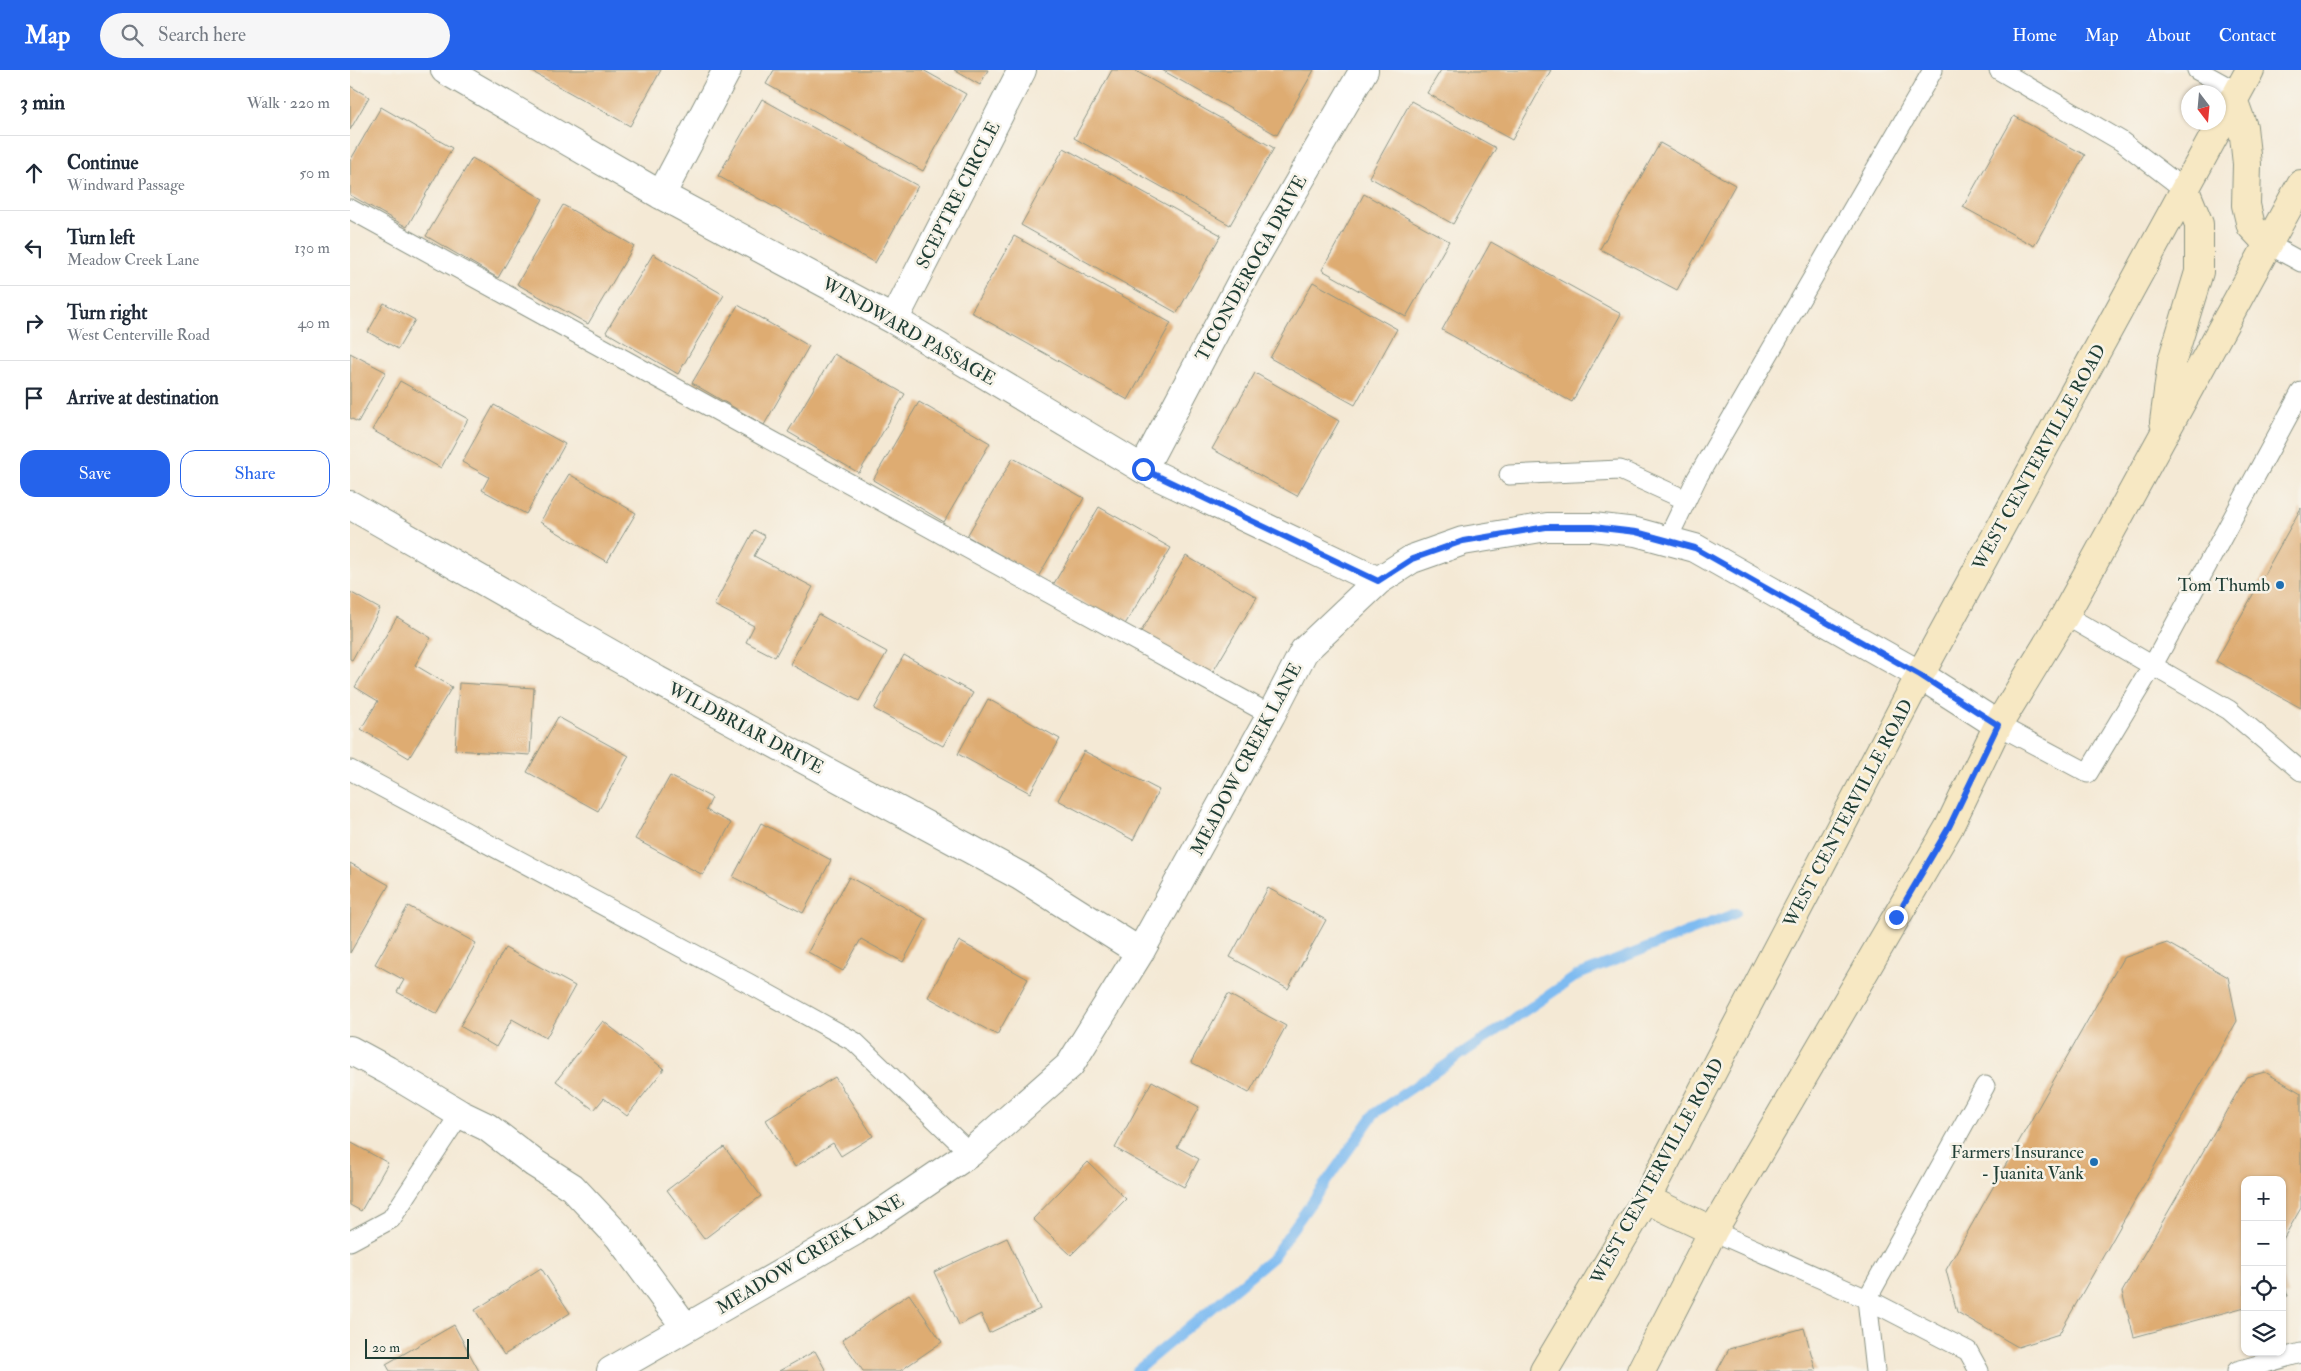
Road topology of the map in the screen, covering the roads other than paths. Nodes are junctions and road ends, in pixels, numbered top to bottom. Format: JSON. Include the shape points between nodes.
{"nodes":[{"id":1,"x":445,"y":70,"type":"edge"},
{"id":2,"x":727,"y":70,"type":"edge"},
{"id":3,"x":1022,"y":70,"type":"edge"},
{"id":4,"x":1364,"y":70,"type":"edge"},
{"id":5,"x":1933,"y":70,"type":"edge"},
{"id":6,"x":1999,"y":70,"type":"edge"},
{"id":7,"x":2197,"y":70,"type":"edge"},
{"id":8,"x":2240,"y":87,"type":"edge"},
{"id":9,"x":2301,"y":184,"type":"edge"},
{"id":10,"x":2185,"y":190,"type":"junction"},
{"id":11,"x":661,"y":195,"type":"junction"},
{"id":12,"x":350,"y":209,"type":"edge"},
{"id":13,"x":2268,"y":244,"type":"junction"},
{"id":14,"x":2301,"y":262,"type":"edge"},
{"id":15,"x":894,"y":320,"type":"junction"},
{"id":16,"x":2301,"y":392,"type":"edge"},
{"id":17,"x":2162,"y":438,"type":"junction"},
{"id":18,"x":1143,"y":469,"type":"junction"},
{"id":19,"x":1509,"y":475,"type":"dead end"},
{"id":20,"x":1686,"y":500,"type":"junction"},
{"id":21,"x":350,"y":505,"type":"edge"},
{"id":22,"x":1667,"y":540,"type":"junction"},
{"id":23,"x":1378,"y":581,"type":"junction"},
{"id":24,"x":2065,"y":615,"type":"junction"},
{"id":25,"x":2153,"y":665,"type":"junction"},
{"id":26,"x":1920,"y":675,"type":"junction"},
{"id":27,"x":1271,"y":715,"type":"junction"},
{"id":28,"x":1998,"y":725,"type":"junction"},
{"id":29,"x":350,"y":770,"type":"edge"},
{"id":30,"x":2301,"y":771,"type":"edge"},
{"id":31,"x":1140,"y":952,"type":"junction"},
{"id":32,"x":350,"y":1050,"type":"edge"},
{"id":33,"x":1985,"y":1086,"type":"dead end"},
{"id":34,"x":460,"y":1114,"type":"junction"},
{"id":35,"x":970,"y":1153,"type":"junction"},
{"id":36,"x":1646,"y":1199,"type":"junction"},
{"id":37,"x":1713,"y":1231,"type":"junction"},
{"id":38,"x":350,"y":1240,"type":"edge"},
{"id":39,"x":1867,"y":1299,"type":"junction"},
{"id":40,"x":686,"y":1328,"type":"junction"},
{"id":41,"x":2301,"y":1354,"type":"edge"},
{"id":42,"x":612,"y":1371,"type":"edge"},
{"id":43,"x":1544,"y":1371,"type":"edge"},
{"id":44,"x":1640,"y":1371,"type":"edge"},
{"id":45,"x":1876,"y":1371,"type":"edge"},
{"id":46,"x":1980,"y":1371,"type":"edge"},
{"id":47,"x":2236,"y":1371,"type":"edge"}],
"edges":[{"from":1,"to":11,"type":"street","name":"WINDWARD PASSAGE"},
{"from":2,"to":11,"type":"street"},
{"from":3,"to":15,"type":"street","name":"SCEPTRE CIRCLE"},
{"from":4,"to":18,"type":"street","name":"TICONDEROGA DRIVE","via":[[1246,273]]},
{"from":5,"to":20,"type":"lane"},
{"from":6,"to":10,"type":"lane","via":[[2122,141]]},
{"from":7,"to":8,"type":"lane"},
{"from":8,"to":10,"type":"main road","name":"WEST CENTERVILLE ROAD"},
{"from":8,"to":13,"type":"main road","via":[[2247,164],[2246,205],[2251,226]]},
{"from":9,"to":13,"type":"main road"},
{"from":10,"to":17,"type":"main road","via":[[2199,224],[2199,272],[2172,360]]},
{"from":10,"to":26,"type":"main road","name":"WEST CENTERVILLE ROAD"},
{"from":11,"to":15,"type":"street","name":"WINDWARD PASSAGE"},
{"from":12,"to":27,"type":"lane"},
{"from":13,"to":14,"type":"lane"},
{"from":13,"to":17,"type":"main road"},
{"from":15,"to":18,"type":"street","name":"WINDWARD PASSAGE"},
{"from":16,"to":25,"type":"lane"},
{"from":17,"to":24,"type":"main road"},
{"from":18,"to":23,"type":"street","name":"WINDWARD PASSAGE"},
{"from":19,"to":20,"type":"lane","via":[[1620,470]]},
{"from":20,"to":22,"type":"lane"},
{"from":21,"to":31,"type":"street","name":"WILDBRIAR DRIVE","via":[[657,680],[1020,876]]},
{"from":22,"to":23,"type":"street","name":"MEADOW CREEK LANE","via":[[1602,528],[1546,527],[1463,541],[1412,559]]},
{"from":22,"to":26,"type":"street","name":"MEADOW CREEK LANE","via":[[1695,548]]},
{"from":23,"to":27,"type":"street","name":"MEADOW CREEK LANE","via":[[1304,651]]},
{"from":24,"to":25,"type":"lane"},
{"from":24,"to":28,"type":"main road"},
{"from":25,"to":28,"type":"lane","via":[[2088,773]]},
{"from":25,"to":30,"type":"lane","via":[[2230,710]]},
{"from":26,"to":28,"type":"street","name":"MEADOW CREEK LANE"},
{"from":26,"to":36,"type":"main road","name":"WEST CENTERVILLE ROAD"},
{"from":27,"to":31,"type":"street","name":"MEADOW CREEK LANE"},
{"from":28,"to":37,"type":"main road","via":[[1949,827]]},
{"from":29,"to":35,"type":"lane","via":[[854,1042]]},
{"from":31,"to":35,"type":"street","name":"MEADOW CREEK LANE","via":[[1070,1065]]},
{"from":32,"to":34,"type":"street"},
{"from":33,"to":39,"type":"lane"},
{"from":34,"to":38,"type":"lane","via":[[391,1219]]},
{"from":34,"to":40,"type":"street","via":[[487,1127],[572,1188],[619,1237]]},
{"from":35,"to":40,"type":"street","name":"MEADOW CREEK LANE","via":[[856,1231]]},
{"from":36,"to":37,"type":"main road"},
{"from":36,"to":43,"type":"main road","name":"WEST CENTERVILLE ROAD"},
{"from":37,"to":39,"type":"lane"},
{"from":37,"to":44,"type":"main road"},
{"from":39,"to":45,"type":"lane"},
{"from":39,"to":46,"type":"lane","via":[[1968,1351]]},
{"from":40,"to":42,"type":"street","name":"MEADOW CREEK LANE"},
{"from":41,"to":47,"type":"lane"}]}
